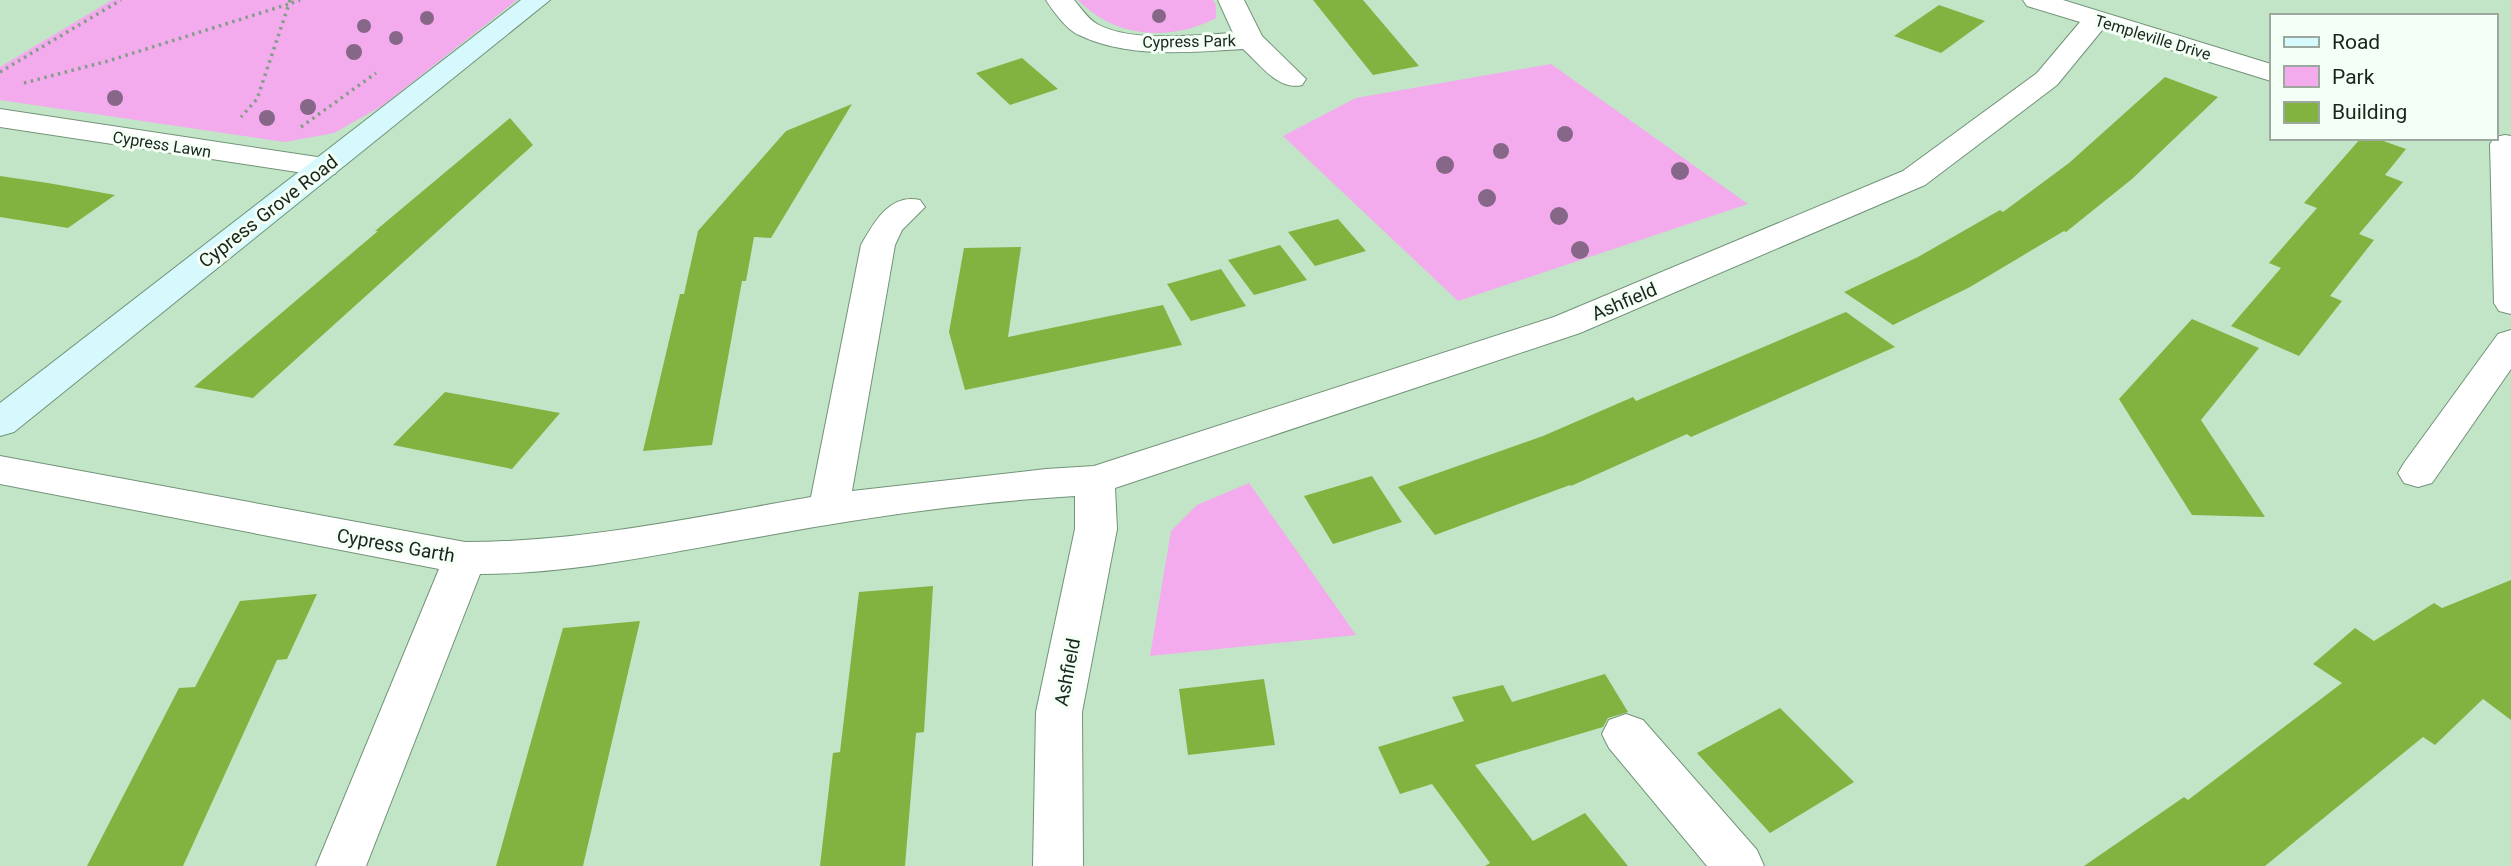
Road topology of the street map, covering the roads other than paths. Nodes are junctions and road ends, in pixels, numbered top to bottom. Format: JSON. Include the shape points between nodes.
{"nodes":[{"id":1,"x":537,"y":0,"type":"edge"},
{"id":2,"x":1059,"y":0,"type":"edge"},
{"id":3,"x":1231,"y":0,"type":"edge"},
{"id":4,"x":2036,"y":0,"type":"edge"},
{"id":5,"x":2097,"y":19,"type":"junction"},
{"id":6,"x":1250,"y":40,"type":"junction"},
{"id":7,"x":2270,"y":73,"type":"edge"},
{"id":8,"x":1292,"y":79,"type":"dead end"},
{"id":9,"x":0,"y":118,"type":"edge"},
{"id":10,"x":2501,"y":143,"type":"edge"},
{"id":11,"x":324,"y":167,"type":"junction"},
{"id":12,"x":909,"y":207,"type":"dead end"},
{"id":13,"x":2511,"y":303,"type":"edge"},
{"id":14,"x":2511,"y":342,"type":"edge"},
{"id":15,"x":0,"y":423,"type":"edge"},
{"id":16,"x":0,"y":470,"type":"edge"},
{"id":17,"x":2418,"y":473,"type":"dead end"},
{"id":18,"x":1095,"y":480,"type":"junction"},
{"id":19,"x":830,"y":509,"type":"junction"},
{"id":20,"x":465,"y":558,"type":"junction"},
{"id":21,"x":1626,"y":734,"type":"dead end"},
{"id":22,"x":341,"y":866,"type":"edge"},
{"id":23,"x":1058,"y":866,"type":"edge"},
{"id":24,"x":1739,"y":866,"type":"edge"}],
"edges":[{"from":1,"to":11,"type":"main road","name":"Cypress Grove Road"},
{"from":2,"to":6,"type":"street","name":"Cypress Park","via":[[1086,30],[1130,42]]},
{"from":3,"to":6,"type":"street","name":"Cypress Park"},
{"from":4,"to":5,"type":"street","name":"Templeville Drive"},
{"from":5,"to":7,"type":"street","name":"Templeville Drive"},
{"from":5,"to":18,"type":"street","name":"Ashfield","via":[[2047,79],[1914,178],[1567,325]]},
{"from":6,"to":8,"type":"street","name":"Cypress Park"},
{"from":9,"to":11,"type":"street","name":"Cypress Lawn"},
{"from":10,"to":13,"type":"street"},
{"from":11,"to":15,"type":"main road","name":"Cypress Grove Road"},
{"from":12,"to":19,"type":"street","via":[[888,225],[878,244]]},
{"from":14,"to":17,"type":"street"},
{"from":16,"to":20,"type":"street","name":"Cypress Garth"},
{"from":18,"to":19,"type":"street","name":"Ashfield"},
{"from":18,"to":23,"type":"street","name":"Ashfield","via":[[1096,530],[1059,712]]},
{"from":19,"to":20,"type":"street","name":"Ashfield","via":[[624,545],[538,556]]},
{"from":20,"to":22,"type":"street","name":"Cypress Garth"},
{"from":21,"to":24,"type":"street"}]}
